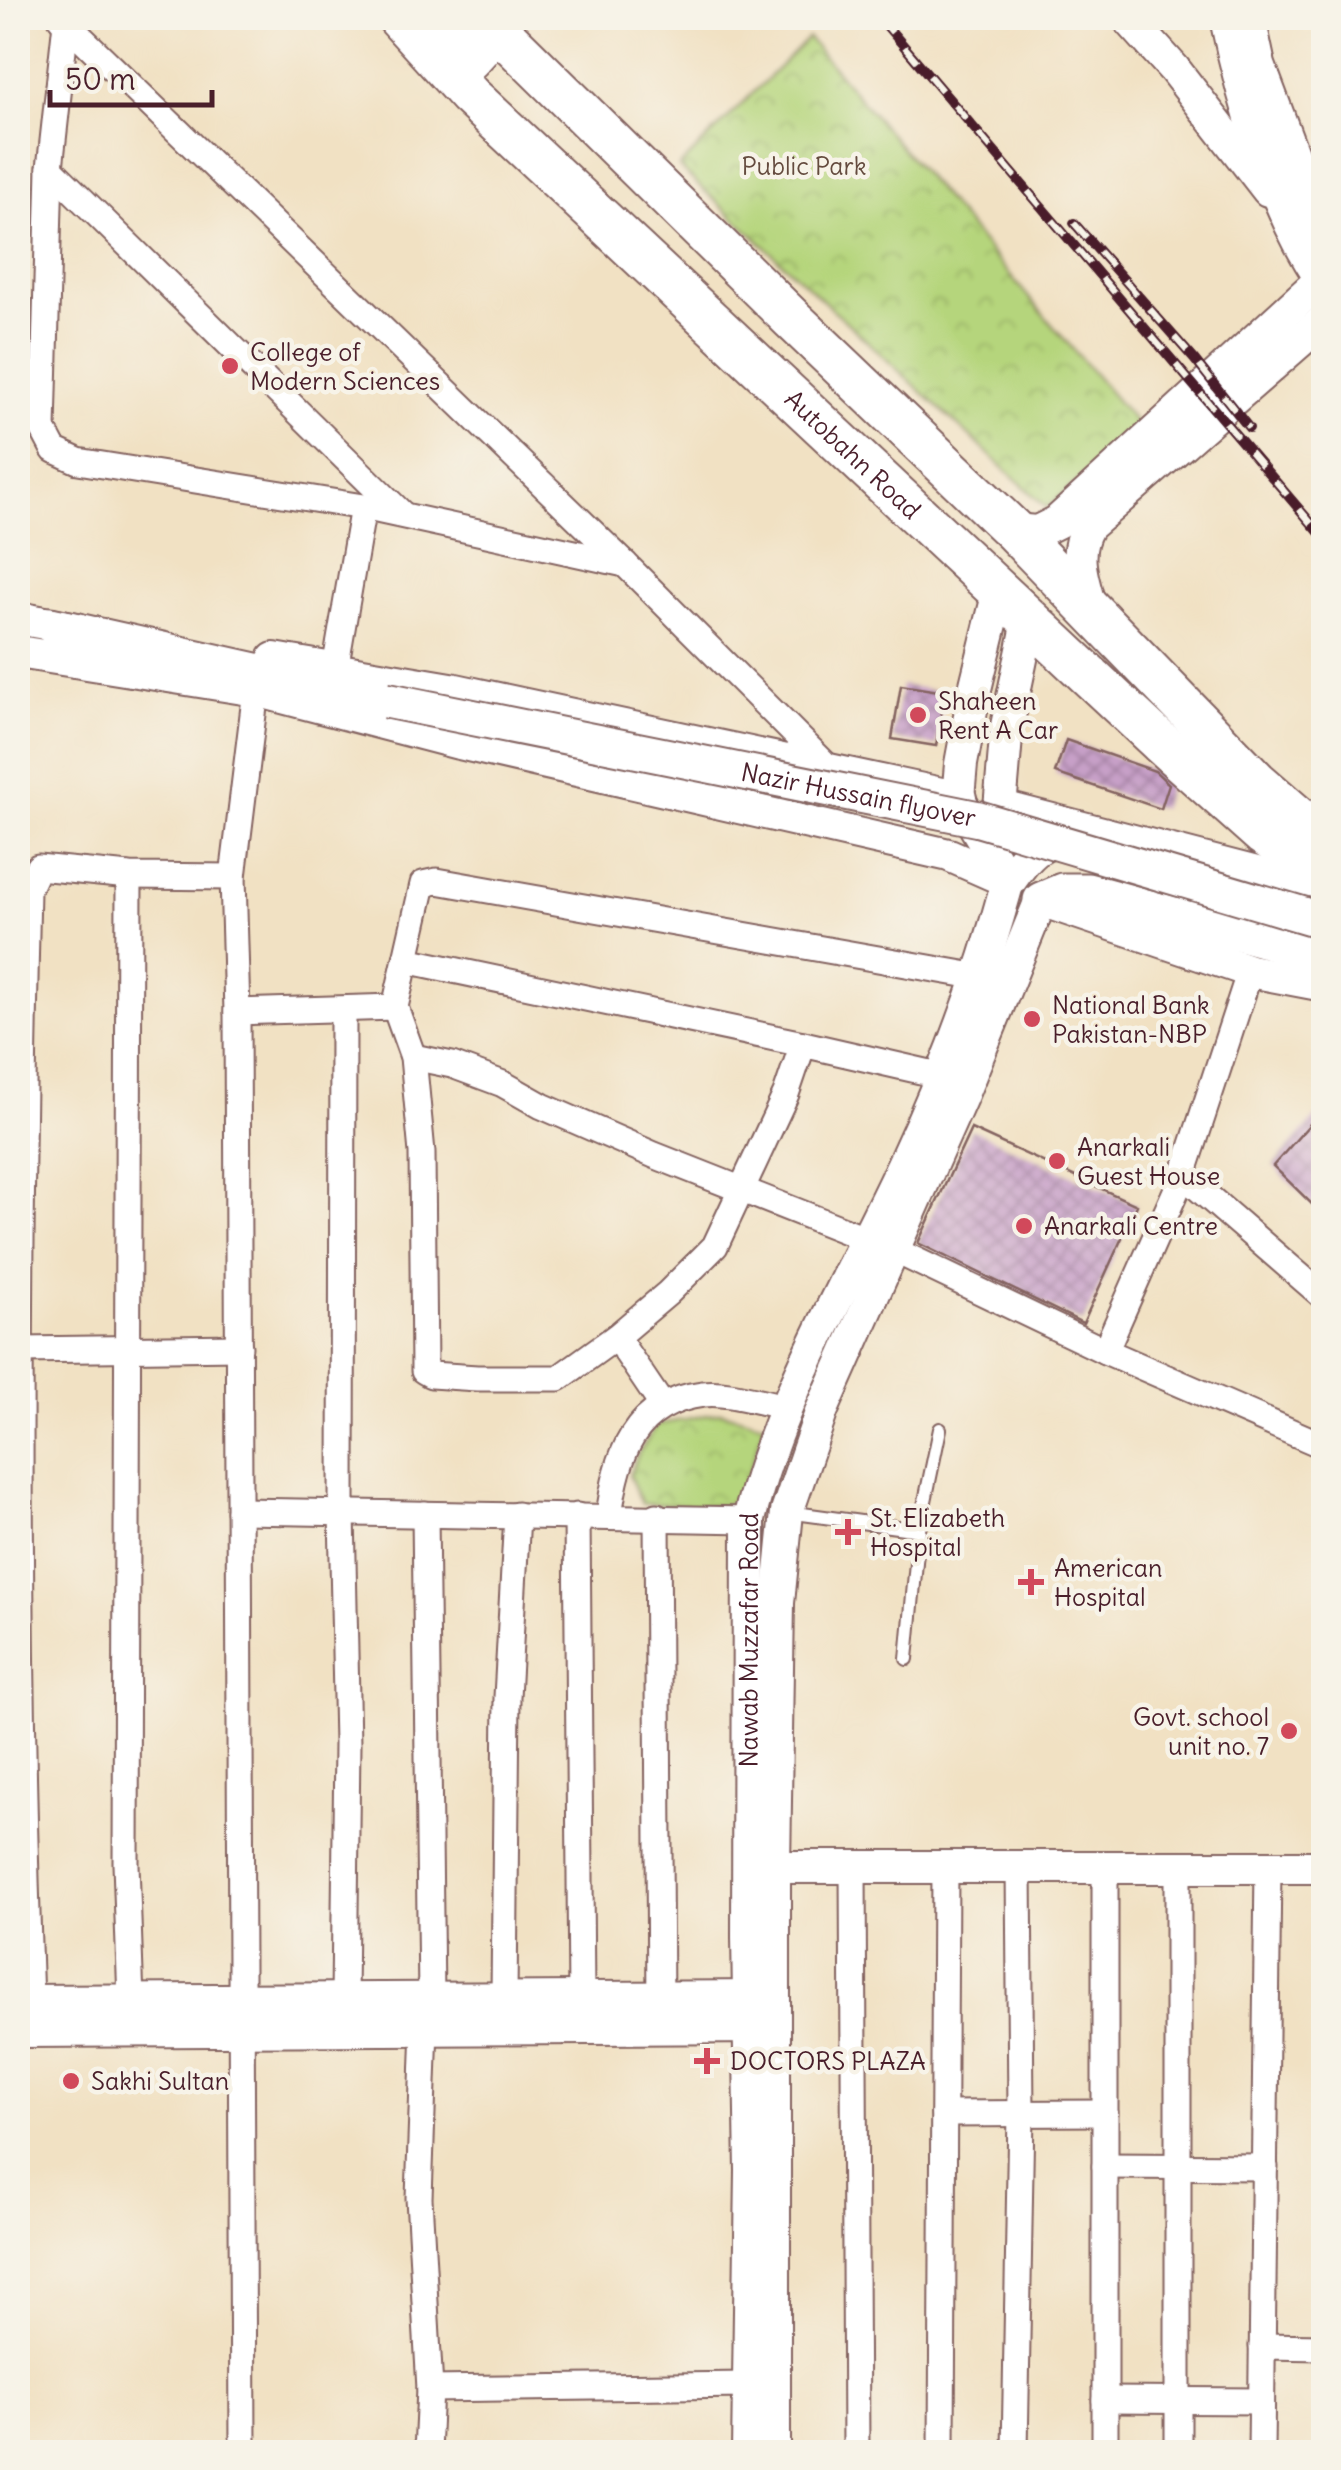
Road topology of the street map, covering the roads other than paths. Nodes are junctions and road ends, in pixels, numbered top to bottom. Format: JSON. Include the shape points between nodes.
{"nodes":[{"id":1,"x":399,"y":18,"type":"edge"},
{"id":2,"x":409,"y":18,"type":"edge"},
{"id":3,"x":452,"y":18,"type":"edge"},
{"id":4,"x":486,"y":18,"type":"edge"},
{"id":5,"x":1128,"y":18,"type":"edge"},
{"id":6,"x":1226,"y":18,"type":"edge"},
{"id":7,"x":1250,"y":18,"type":"edge"},
{"id":8,"x":63,"y":20,"type":"edge"},
{"id":9,"x":50,"y":168,"type":"junction"},
{"id":10,"x":676,"y":204,"type":"junction"},
{"id":11,"x":1283,"y":209,"type":"junction"},
{"id":12,"x":1324,"y":238,"type":"edge"},
{"id":13,"x":628,"y":244,"type":"junction"},
{"id":14,"x":1322,"y":280,"type":"edge"},
{"id":15,"x":1324,"y":320,"type":"edge"},
{"id":16,"x":363,"y":508,"type":"junction"},
{"id":17,"x":403,"y":515,"type":"junction"},
{"id":18,"x":1013,"y":530,"type":"junction"},
{"id":19,"x":625,"y":564,"type":"junction"},
{"id":20,"x":999,"y":591,"type":"junction"},
{"id":21,"x":1090,"y":607,"type":"junction"},
{"id":22,"x":34,"y":621,"type":"edge"},
{"id":23,"x":1029,"y":621,"type":"junction"},
{"id":24,"x":18,"y":652,"type":"edge"},
{"id":25,"x":335,"y":670,"type":"junction"},
{"id":26,"x":256,"y":690,"type":"junction"},
{"id":27,"x":386,"y":700,"type":"junction"},
{"id":28,"x":831,"y":770,"type":"junction"},
{"id":29,"x":958,"y":798,"type":"junction"},
{"id":30,"x":1000,"y":808,"type":"junction"},
{"id":31,"x":1117,"y":836,"type":"junction"},
{"id":32,"x":1324,"y":840,"type":"edge"},
{"id":33,"x":1031,"y":850,"type":"junction"},
{"id":34,"x":1324,"y":874,"type":"edge"},
{"id":35,"x":129,"y":876,"type":"junction"},
{"id":36,"x":233,"y":877,"type":"junction"},
{"id":37,"x":1008,"y":881,"type":"junction"},
{"id":38,"x":1324,"y":892,"type":"edge"},
{"id":39,"x":1042,"y":900,"type":"junction"},
{"id":40,"x":1324,"y":922,"type":"edge"},
{"id":41,"x":1324,"y":956,"type":"edge"},
{"id":42,"x":406,"y":960,"type":"junction"},
{"id":43,"x":1250,"y":971,"type":"junction"},
{"id":44,"x":980,"y":977,"type":"junction"},
{"id":45,"x":1324,"y":985,"type":"edge"},
{"id":46,"x":395,"y":1007,"type":"junction"},
{"id":47,"x":343,"y":1010,"type":"junction"},
{"id":48,"x":237,"y":1012,"type":"junction"},
{"id":49,"x":803,"y":1044,"type":"junction"},
{"id":50,"x":413,"y":1057,"type":"junction"},
{"id":51,"x":944,"y":1076,"type":"junction"},
{"id":52,"x":1183,"y":1175,"type":"junction"},
{"id":53,"x":740,"y":1190,"type":"junction"},
{"id":54,"x":878,"y":1243,"type":"junction"},
{"id":55,"x":1324,"y":1297,"type":"edge"},
{"id":56,"x":616,"y":1337,"type":"junction"},
{"id":57,"x":238,"y":1347,"type":"junction"},
{"id":58,"x":126,"y":1348,"type":"junction"},
{"id":59,"x":22,"y":1350,"type":"junction"},
{"id":60,"x":1105,"y":1350,"type":"junction"},
{"id":61,"x":662,"y":1405,"type":"junction"},
{"id":62,"x":788,"y":1406,"type":"junction"},
{"id":63,"x":940,"y":1429,"type":"dead end"},
{"id":64,"x":1324,"y":1446,"type":"edge"},
{"id":65,"x":238,"y":1511,"type":"junction"},
{"id":66,"x":787,"y":1512,"type":"junction"},
{"id":67,"x":342,"y":1513,"type":"junction"},
{"id":68,"x":426,"y":1514,"type":"junction"},
{"id":69,"x":517,"y":1515,"type":"junction"},
{"id":70,"x":576,"y":1516,"type":"junction"},
{"id":71,"x":609,"y":1516,"type":"junction"},
{"id":72,"x":657,"y":1516,"type":"junction"},
{"id":73,"x":749,"y":1520,"type":"junction"},
{"id":74,"x":919,"y":1530,"type":"junction"},
{"id":75,"x":907,"y":1659,"type":"dead end"},
{"id":76,"x":774,"y":1866,"type":"junction"},
{"id":77,"x":853,"y":1867,"type":"junction"},
{"id":78,"x":945,"y":1867,"type":"junction"},
{"id":79,"x":1019,"y":1867,"type":"junction"},
{"id":80,"x":1105,"y":1867,"type":"junction"},
{"id":81,"x":1178,"y":1867,"type":"junction"},
{"id":82,"x":1268,"y":1867,"type":"junction"},
{"id":83,"x":1324,"y":1867,"type":"edge"},
{"id":84,"x":504,"y":1998,"type":"junction"},
{"id":85,"x":581,"y":1998,"type":"junction"},
{"id":86,"x":131,"y":2000,"type":"junction"},
{"id":87,"x":344,"y":2000,"type":"junction"},
{"id":88,"x":22,"y":2011,"type":"edge"},
{"id":89,"x":428,"y":2012,"type":"junction"},
{"id":90,"x":660,"y":2012,"type":"junction"},
{"id":91,"x":762,"y":2012,"type":"junction"},
{"id":92,"x":240,"y":2015,"type":"junction"},
{"id":93,"x":1020,"y":2113,"type":"junction"},
{"id":94,"x":1105,"y":2113,"type":"junction"},
{"id":95,"x":944,"y":2114,"type":"junction"},
{"id":96,"x":1105,"y":2166,"type":"junction"},
{"id":97,"x":1178,"y":2166,"type":"junction"},
{"id":98,"x":1265,"y":2166,"type":"junction"},
{"id":99,"x":1262,"y":2346,"type":"junction"},
{"id":100,"x":1324,"y":2347,"type":"edge"},
{"id":101,"x":748,"y":2385,"type":"junction"},
{"id":102,"x":430,"y":2389,"type":"junction"},
{"id":103,"x":1105,"y":2400,"type":"junction"},
{"id":104,"x":1178,"y":2401,"type":"junction"},
{"id":105,"x":1262,"y":2401,"type":"junction"},
{"id":106,"x":244,"y":2452,"type":"edge"},
{"id":107,"x":427,"y":2452,"type":"edge"},
{"id":108,"x":748,"y":2452,"type":"edge"},
{"id":109,"x":774,"y":2452,"type":"edge"},
{"id":110,"x":856,"y":2452,"type":"edge"},
{"id":111,"x":942,"y":2452,"type":"edge"},
{"id":112,"x":1016,"y":2452,"type":"edge"},
{"id":113,"x":1105,"y":2452,"type":"edge"},
{"id":114,"x":1178,"y":2452,"type":"edge"},
{"id":115,"x":1261,"y":2452,"type":"edge"}],
"edges":[{"from":1,"to":13,"type":"highway","name":"Autobahn Road","via":[[469,96]]},
{"from":2,"to":3,"type":"highway","via":[[466,61],[479,42]]},
{"from":4,"to":10,"type":"highway"},
{"from":5,"to":11,"type":"street"},
{"from":6,"to":11,"type":"street"},
{"from":7,"to":12,"type":"street","via":[[1260,64]]},
{"from":8,"to":9,"type":"street"},
{"from":8,"to":19,"type":"street"},
{"from":9,"to":16,"type":"street","via":[[43,429],[54,450],[78,461]]},
{"from":9,"to":17,"type":"street"},
{"from":10,"to":13,"type":"highway","via":[[630,183],[509,74],[499,92],[622,211]]},
{"from":10,"to":18,"type":"highway"},
{"from":11,"to":14,"type":"street"},
{"from":13,"to":20,"type":"highway","name":"Autobahn Road"},
{"from":14,"to":18,"type":"street","via":[[1058,522],[1037,532]]},
{"from":15,"to":21,"type":"street","via":[[1088,526],[1078,562]]},
{"from":16,"to":17,"type":"street"},
{"from":16,"to":25,"type":"street"},
{"from":17,"to":19,"type":"street"},
{"from":18,"to":21,"type":"highway"},
{"from":19,"to":28,"type":"street"},
{"from":20,"to":23,"type":"highway","name":"Autobahn Road"},
{"from":20,"to":29,"type":"street","via":[[974,689]]},
{"from":21,"to":32,"type":"highway","via":[[1256,780]]},
{"from":22,"to":25,"type":"street"},
{"from":22,"to":27,"type":"main road"},
{"from":23,"to":30,"type":"street","via":[[1007,726]]},
{"from":23,"to":34,"type":"highway","name":"Autobahn Road","via":[[1263,834]]},
{"from":24,"to":26,"type":"street"},
{"from":25,"to":28,"type":"street","via":[[450,688]]},
{"from":26,"to":27,"type":"main road"},
{"from":26,"to":36,"type":"street"},
{"from":26,"to":37,"type":"street","via":[[459,744],[950,855]]},
{"from":27,"to":40,"type":"main road","name":"Nazir Hussain flyover","bridge":true,"via":[[979,819]]},
{"from":28,"to":29,"type":"street"},
{"from":29,"to":30,"type":"street"},
{"from":29,"to":37,"type":"street"},
{"from":30,"to":31,"type":"main road"},
{"from":30,"to":33,"type":"street"},
{"from":31,"to":33,"type":"main road","via":[[1066,837]]},
{"from":31,"to":38,"type":"main road"},
{"from":33,"to":37,"type":"main road"},
{"from":35,"to":36,"type":"street"},
{"from":35,"to":58,"type":"street"},
{"from":35,"to":59,"type":"street","via":[[38,866],[28,890]]},
{"from":36,"to":48,"type":"street"},
{"from":37,"to":44,"type":"street","name":"Nawab Muzzafar Road"},
{"from":39,"to":41,"type":"main road","via":[[1088,891]]},
{"from":39,"to":43,"type":"street"},
{"from":39,"to":54,"type":"street","name":"Nawab Muzzafar Road","via":[[962,1097]]},
{"from":42,"to":44,"type":"street","via":[[419,896],[430,881]]},
{"from":42,"to":46,"type":"street"},
{"from":42,"to":49,"type":"street"},
{"from":43,"to":45,"type":"street"},
{"from":43,"to":52,"type":"street"},
{"from":44,"to":51,"type":"street","name":"Nawab Muzzafar Road"},
{"from":46,"to":47,"type":"street"},
{"from":46,"to":50,"type":"street"},
{"from":47,"to":48,"type":"street"},
{"from":47,"to":67,"type":"street"},
{"from":48,"to":57,"type":"street"},
{"from":49,"to":51,"type":"street"},
{"from":49,"to":53,"type":"street"},
{"from":50,"to":53,"type":"street","via":[[503,1084]]},
{"from":50,"to":56,"type":"street","via":[[422,1152],[424,1371],[559,1378]]},
{"from":51,"to":54,"type":"street","name":"Nawab Muzzafar Road","via":[[904,1162]]},
{"from":52,"to":55,"type":"street"},
{"from":52,"to":60,"type":"street"},
{"from":53,"to":54,"type":"street"},
{"from":53,"to":56,"type":"street","via":[[715,1246]]},
{"from":54,"to":60,"type":"street"},
{"from":54,"to":62,"type":"street","name":"Nawab Muzzafar Road"},
{"from":54,"to":66,"type":"street","name":"Nawab Muzzafar Road"},
{"from":56,"to":61,"type":"street"},
{"from":57,"to":58,"type":"street"},
{"from":57,"to":65,"type":"street"},
{"from":58,"to":59,"type":"street"},
{"from":58,"to":86,"type":"street"},
{"from":59,"to":88,"type":"street"},
{"from":60,"to":64,"type":"street"},
{"from":61,"to":62,"type":"street","via":[[706,1394]]},
{"from":61,"to":71,"type":"street","via":[[626,1442]]},
{"from":62,"to":73,"type":"street","name":"Nawab Muzzafar Road","via":[[761,1468]]},
{"from":63,"to":74,"type":"lane"},
{"from":65,"to":67,"type":"street"},
{"from":65,"to":92,"type":"street"},
{"from":66,"to":74,"type":"lane"},
{"from":66,"to":76,"type":"street","name":"Nawab Muzzafar Road","via":[[778,1602]]},
{"from":67,"to":68,"type":"street"},
{"from":67,"to":87,"type":"street"},
{"from":68,"to":69,"type":"street"},
{"from":68,"to":89,"type":"street"},
{"from":69,"to":70,"type":"street"},
{"from":69,"to":84,"type":"street"},
{"from":70,"to":71,"type":"street"},
{"from":70,"to":85,"type":"street"},
{"from":71,"to":72,"type":"street"},
{"from":72,"to":73,"type":"street"},
{"from":72,"to":90,"type":"street"},
{"from":73,"to":91,"type":"street","name":"Nawab Muzzafar Road"},
{"from":74,"to":75,"type":"lane"},
{"from":76,"to":77,"type":"street"},
{"from":76,"to":91,"type":"street","name":"Nawab Muzzafar Road"},
{"from":77,"to":78,"type":"street"},
{"from":77,"to":110,"type":"street"},
{"from":78,"to":79,"type":"street"},
{"from":78,"to":95,"type":"street"},
{"from":79,"to":80,"type":"street"},
{"from":79,"to":93,"type":"street"},
{"from":80,"to":81,"type":"street"},
{"from":80,"to":94,"type":"street"},
{"from":81,"to":82,"type":"street"},
{"from":81,"to":97,"type":"street"},
{"from":82,"to":83,"type":"street"},
{"from":82,"to":98,"type":"street"},
{"from":84,"to":85,"type":"street"},
{"from":84,"to":89,"type":"street"},
{"from":85,"to":90,"type":"street"},
{"from":86,"to":88,"type":"street"},
{"from":86,"to":92,"type":"street"},
{"from":87,"to":89,"type":"street"},
{"from":87,"to":92,"type":"street"},
{"from":88,"to":92,"type":"street"},
{"from":89,"to":90,"type":"street"},
{"from":89,"to":92,"type":"street"},
{"from":89,"to":102,"type":"street","via":[[419,2198]]},
{"from":90,"to":91,"type":"street"},
{"from":91,"to":101,"type":"street","name":"Nawab Muzzafar Road"},
{"from":91,"to":109,"type":"street","name":"Nawab Muzzafar Road"},
{"from":92,"to":106,"type":"street"},
{"from":93,"to":94,"type":"street"},
{"from":93,"to":95,"type":"street"},
{"from":93,"to":112,"type":"street"},
{"from":94,"to":96,"type":"street"},
{"from":95,"to":111,"type":"street"},
{"from":96,"to":97,"type":"street"},
{"from":96,"to":103,"type":"street"},
{"from":97,"to":98,"type":"street"},
{"from":97,"to":104,"type":"street"},
{"from":98,"to":99,"type":"street"},
{"from":99,"to":100,"type":"street"},
{"from":99,"to":105,"type":"street"},
{"from":101,"to":102,"type":"street"},
{"from":101,"to":108,"type":"street","name":"Nawab Muzzafar Road"},
{"from":102,"to":107,"type":"street"},
{"from":103,"to":104,"type":"street"},
{"from":103,"to":113,"type":"street"},
{"from":104,"to":105,"type":"street"},
{"from":104,"to":114,"type":"street"},
{"from":105,"to":115,"type":"street"}]}
